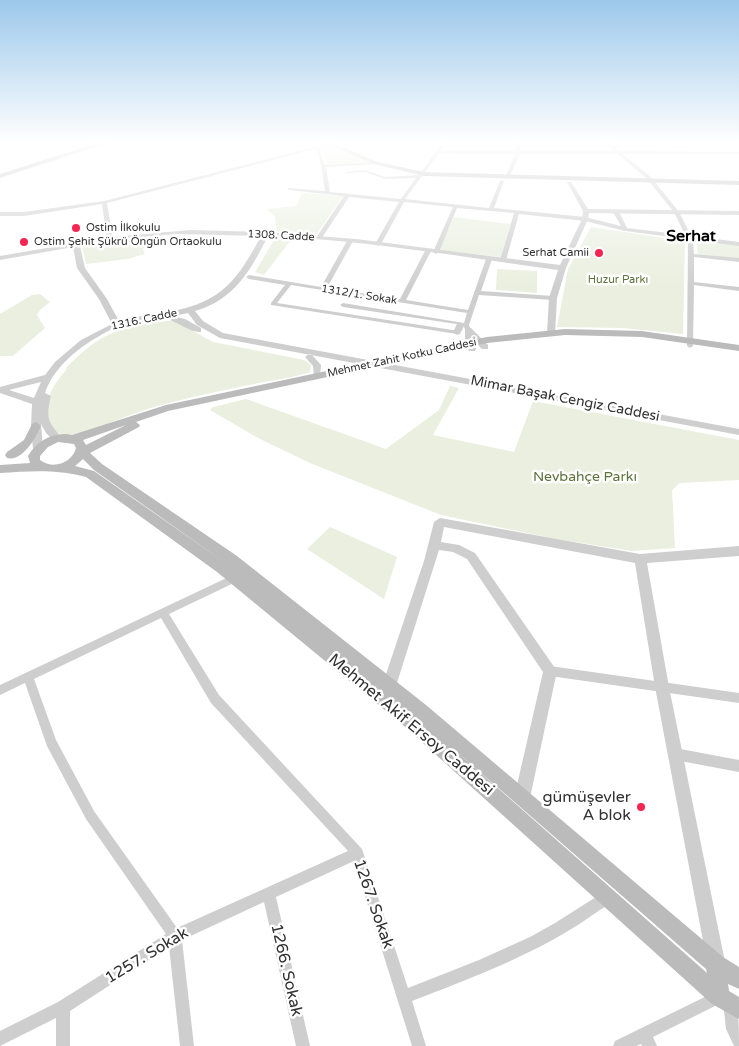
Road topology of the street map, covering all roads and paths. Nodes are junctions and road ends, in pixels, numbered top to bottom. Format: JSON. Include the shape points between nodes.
{"nodes":[{"id":1,"x":147,"y":191,"type":"edge"},
{"id":2,"x":313,"y":191,"type":"edge"},
{"id":3,"x":410,"y":191,"type":"edge"},
{"id":4,"x":499,"y":191,"type":"edge"},
{"id":5,"x":574,"y":191,"type":"edge"},
{"id":6,"x":660,"y":191,"type":"edge"},
{"id":7,"x":328,"y":192,"type":"joint"},
{"id":8,"x":348,"y":194,"type":"junction"},
{"id":9,"x":403,"y":200,"type":"junction"},
{"id":10,"x":104,"y":202,"type":"junction"},
{"id":11,"x":456,"y":205,"type":"junction"},
{"id":12,"x":490,"y":209,"type":"junction"},
{"id":13,"x":586,"y":211,"type":"junction"},
{"id":14,"x":517,"y":212,"type":"junction"},
{"id":15,"x":616,"y":212,"type":"junction"},
{"id":16,"x":676,"y":212,"type":"junction"},
{"id":17,"x":739,"y":213,"type":"edge"},
{"id":18,"x":0,"y":214,"type":"edge"},
{"id":19,"x":585,"y":220,"type":"junction"},
{"id":20,"x":625,"y":229,"type":"junction"},
{"id":21,"x":269,"y":234,"type":"junction"},
{"id":22,"x":319,"y":238,"type":"junction"},
{"id":23,"x":690,"y":238,"type":"junction"},
{"id":24,"x":110,"y":240,"type":"junction"},
{"id":25,"x":350,"y":241,"type":"junction"},
{"id":26,"x":378,"y":244,"type":"junction"},
{"id":27,"x":739,"y":244,"type":"edge"},
{"id":28,"x":76,"y":245,"type":"junction"},
{"id":29,"x":432,"y":251,"type":"junction"},
{"id":30,"x":691,"y":254,"type":"junction"},
{"id":31,"x":0,"y":258,"type":"edge"},
{"id":32,"x":489,"y":259,"type":"junction"},
{"id":33,"x":503,"y":260,"type":"junction"},
{"id":34,"x":739,"y":260,"type":"edge"},
{"id":35,"x":562,"y":268,"type":"junction"},
{"id":36,"x":249,"y":277,"type":"junction"},
{"id":37,"x":691,"y":283,"type":"junction"},
{"id":38,"x":289,"y":284,"type":"junction"},
{"id":39,"x":323,"y":289,"type":"junction"},
{"id":40,"x":739,"y":289,"type":"edge"},
{"id":41,"x":350,"y":293,"type":"junction"},
{"id":42,"x":477,"y":293,"type":"junction"},
{"id":43,"x":553,"y":298,"type":"junction"},
{"id":44,"x":402,"y":301,"type":"junction"},
{"id":45,"x":343,"y":305,"type":"junction"},
{"id":46,"x":211,"y":306,"type":"junction"},
{"id":47,"x":187,"y":312,"type":"junction"},
{"id":48,"x":470,"y":312,"type":"junction"},
{"id":49,"x":337,"y":314,"type":"junction"},
{"id":50,"x":168,"y":318,"type":"junction"},
{"id":51,"x":117,"y":326,"type":"junction"},
{"id":52,"x":199,"y":326,"type":"junction"},
{"id":53,"x":464,"y":327,"type":"junction"},
{"id":54,"x":457,"y":332,"type":"joint"},
{"id":55,"x":551,"y":333,"type":"junction"},
{"id":56,"x":690,"y":343,"type":"junction"},
{"id":57,"x":483,"y":344,"type":"junction"},
{"id":58,"x":470,"y":347,"type":"junction"},
{"id":59,"x":739,"y":348,"type":"edge"},
{"id":60,"x":739,"y":354,"type":"edge"},
{"id":61,"x":309,"y":357,"type":"junction"},
{"id":62,"x":370,"y":364,"type":"junction"},
{"id":63,"x":391,"y":366,"type":"junction"},
{"id":64,"x":417,"y":366,"type":"junction"},
{"id":65,"x":317,"y":375,"type":"junction"},
{"id":66,"x":49,"y":377,"type":"junction"},
{"id":67,"x":0,"y":390,"type":"edge"},
{"id":68,"x":37,"y":402,"type":"junction"},
{"id":69,"x":36,"y":426,"type":"junction"},
{"id":70,"x":739,"y":432,"type":"edge"},
{"id":71,"x":109,"y":438,"type":"junction"},
{"id":72,"x":58,"y":439,"type":"junction"},
{"id":73,"x":73,"y":439,"type":"junction"},
{"id":74,"x":38,"y":449,"type":"junction"},
{"id":75,"x":82,"y":452,"type":"junction"},
{"id":76,"x":5,"y":456,"type":"edge"},
{"id":77,"x":40,"y":466,"type":"junction"},
{"id":78,"x":63,"y":467,"type":"junction"},
{"id":79,"x":98,"y":467,"type":"junction"},
{"id":80,"x":0,"y":469,"type":"edge"},
{"id":81,"x":434,"y":545,"type":"junction"},
{"id":82,"x":739,"y":551,"type":"edge"},
{"id":83,"x":640,"y":559,"type":"junction"},
{"id":84,"x":234,"y":578,"type":"junction"},
{"id":85,"x":163,"y":612,"type":"junction"},
{"id":86,"x":550,"y":672,"type":"junction"},
{"id":87,"x":28,"y":677,"type":"junction"},
{"id":88,"x":662,"y":687,"type":"junction"},
{"id":89,"x":0,"y":690,"type":"edge"},
{"id":90,"x":385,"y":692,"type":"junction"},
{"id":91,"x":739,"y":698,"type":"edge"},
{"id":92,"x":675,"y":754,"type":"junction"},
{"id":93,"x":739,"y":766,"type":"edge"},
{"id":94,"x":518,"y":805,"type":"junction"},
{"id":95,"x":358,"y":853,"type":"junction"},
{"id":96,"x":269,"y":893,"type":"junction"},
{"id":97,"x":607,"y":897,"type":"junction"},
{"id":98,"x":175,"y":936,"type":"junction"},
{"id":99,"x":716,"y":964,"type":"junction"},
{"id":100,"x":739,"y":980,"type":"edge"},
{"id":101,"x":404,"y":997,"type":"junction"},
{"id":102,"x":729,"y":1003,"type":"edge"},
{"id":103,"x":63,"y":1007,"type":"junction"},
{"id":104,"x":0,"y":1039,"type":"edge"},
{"id":105,"x":647,"y":1040,"type":"edge"},
{"id":106,"x":739,"y":1041,"type":"edge"},
{"id":107,"x":63,"y":1046,"type":"edge"},
{"id":108,"x":187,"y":1046,"type":"edge"},
{"id":109,"x":302,"y":1046,"type":"edge"},
{"id":110,"x":419,"y":1046,"type":"edge"},
{"id":111,"x":620,"y":1046,"type":"edge"}],
"edges":[{"from":1,"to":10,"type":"street"},
{"from":2,"to":7,"type":"street"},
{"from":3,"to":9,"type":"street"},
{"from":4,"to":12,"type":"street"},
{"from":5,"to":13,"type":"street"},
{"from":6,"to":16,"type":"street"},
{"from":7,"to":8,"type":"street"},
{"from":8,"to":9,"type":"street"},
{"from":8,"to":22,"type":"street"},
{"from":9,"to":11,"type":"street"},
{"from":9,"to":26,"type":"street"},
{"from":10,"to":18,"type":"street","via":[[24,214]]},
{"from":10,"to":24,"type":"street"},
{"from":11,"to":12,"type":"street"},
{"from":11,"to":29,"type":"street"},
{"from":12,"to":14,"type":"street"},
{"from":13,"to":15,"type":"street"},
{"from":13,"to":19,"type":"street"},
{"from":14,"to":19,"type":"street"},
{"from":14,"to":33,"type":"street"},
{"from":15,"to":16,"type":"street"},
{"from":15,"to":20,"type":"street"},
{"from":16,"to":17,"type":"street"},
{"from":16,"to":23,"type":"street"},
{"from":19,"to":20,"type":"street"},
{"from":19,"to":35,"type":"street"},
{"from":20,"to":23,"type":"street"},
{"from":21,"to":22,"type":"street","name":"1308. Cadde"},
{"from":21,"to":24,"type":"street","name":"1308. Cadde","via":[[176,232]]},
{"from":21,"to":36,"type":"street","name":"1316. Cadde"},
{"from":21,"to":47,"type":"street","name":"1316. Cadde","via":[[240,280],[218,299]]},
{"from":22,"to":25,"type":"street","name":"1308. Cadde"},
{"from":23,"to":27,"type":"street"},
{"from":23,"to":30,"type":"street"},
{"from":24,"to":28,"type":"street","name":"1308. Cadde"},
{"from":25,"to":26,"type":"street","name":"1308. Cadde"},
{"from":25,"to":39,"type":"street"},
{"from":26,"to":29,"type":"street","name":"1308. Cadde"},
{"from":28,"to":31,"type":"street","name":"1308. Cadde"},
{"from":28,"to":51,"type":"street","via":[[81,268]]},
{"from":29,"to":32,"type":"street","name":"1308. Cadde"},
{"from":29,"to":44,"type":"street"},
{"from":30,"to":34,"type":"street"},
{"from":30,"to":37,"type":"street"},
{"from":32,"to":33,"type":"street","name":"1308. Cadde"},
{"from":32,"to":42,"type":"street"},
{"from":33,"to":35,"type":"street","name":"1308. Cadde"},
{"from":35,"to":43,"type":"street"},
{"from":36,"to":38,"type":"street","name":"1312/1. Sokak"},
{"from":36,"to":46,"type":"street","name":"1316. Cadde","via":[[238,290]]},
{"from":37,"to":40,"type":"street"},
{"from":37,"to":56,"type":"street"},
{"from":38,"to":39,"type":"street","name":"1312/1. Sokak"},
{"from":38,"to":49,"type":"street","via":[[273,304]]},
{"from":39,"to":41,"type":"street","name":"1312/1. Sokak"},
{"from":41,"to":44,"type":"street","name":"1312/1. Sokak"},
{"from":41,"to":45,"type":"street"},
{"from":42,"to":43,"type":"street"},
{"from":42,"to":48,"type":"street"},
{"from":43,"to":55,"type":"street"},
{"from":44,"to":48,"type":"street","name":"1312/1. Sokak"},
{"from":45,"to":49,"type":"street"},
{"from":45,"to":53,"type":"street"},
{"from":46,"to":47,"type":"street","name":"1316. Cadde"},
{"from":46,"to":52,"type":"street","via":[[203,314]]},
{"from":47,"to":50,"type":"street","name":"1316. Cadde"},
{"from":47,"to":51,"type":"street","name":"1316. Cadde"},
{"from":47,"to":52,"type":"street"},
{"from":48,"to":53,"type":"street"},
{"from":49,"to":54,"type":"street"},
{"from":50,"to":51,"type":"street","name":"1316. Cadde"},
{"from":50,"to":52,"type":"street"},
{"from":51,"to":66,"type":"street","name":"1316. Cadde","via":[[102,329],[86,339]]},
{"from":51,"to":72,"type":"street","name":"1316. Cadde","via":[[90,341],[49,385],[44,402],[46,428]]},
{"from":52,"to":61,"type":"street","via":[[224,341]]},
{"from":52,"to":62,"type":"street","via":[[220,335]]},
{"from":53,"to":54,"type":"street"},
{"from":53,"to":57,"type":"street"},
{"from":53,"to":58,"type":"street"},
{"from":55,"to":56,"type":"main road","name":"Mehmet Zahit Kotku Caddesi","via":[[642,334]]},
{"from":55,"to":57,"type":"main road","name":"Mehmet Zahit Kotku Caddesi"},
{"from":56,"to":57,"type":"main road","name":"Mehmet Zahit Kotku Caddesi","via":[[603,337]]},
{"from":56,"to":59,"type":"main road","name":"Mehmet Zahit Kotku Caddesi"},
{"from":56,"to":60,"type":"main road","name":"Mehmet Zahit Kotku Caddesi"},
{"from":57,"to":58,"type":"main road","name":"Mehmet Zahit Kotku Caddesi"},
{"from":58,"to":62,"type":"main road","name":"Mehmet Zahit Kotku Caddesi"},
{"from":58,"to":64,"type":"main road","name":"Mehmet Zahit Kotku Caddesi"},
{"from":61,"to":62,"type":"street"},
{"from":61,"to":65,"type":"street","via":[[317,365]]},
{"from":62,"to":63,"type":"street"},
{"from":62,"to":65,"type":"main road","name":"Mehmet Zahit Kotku Caddesi"},
{"from":63,"to":64,"type":"main road","name":"Mehmet Zahit Kotku Caddesi"},
{"from":63,"to":71,"type":"main road","name":"Mehmet Zahit Kotku Caddesi","via":[[191,409],[133,426]]},
{"from":64,"to":70,"type":"street","name":"Mimar Başak Cengiz Caddesi"},
{"from":65,"to":73,"type":"main road","name":"Mehmet Zahit Kotku Caddesi","via":[[166,408]]},
{"from":66,"to":67,"type":"street"},
{"from":66,"to":68,"type":"street","name":"1316. Cadde"},
{"from":67,"to":68,"type":"street"},
{"from":68,"to":69,"type":"street","name":"1316. Cadde"},
{"from":69,"to":74,"type":"street","name":"1316. Cadde"},
{"from":69,"to":76,"type":"main road","via":[[28,442]]},
{"from":71,"to":75,"type":"main road","name":"Mehmet Zahit Kotku Caddesi"},
{"from":71,"to":79,"type":"main road","via":[[102,449]]},
{"from":72,"to":73,"type":"main road"},
{"from":72,"to":74,"type":"main road"},
{"from":73,"to":75,"type":"main road","via":[[81,444]]},
{"from":74,"to":76,"type":"main road"},
{"from":74,"to":77,"type":"main road","via":[[34,459]]},
{"from":75,"to":78,"type":"main road","via":[[76,460]]},
{"from":75,"to":79,"type":"main road","name":"Mehmet Akif Ersoy Caddesi"},
{"from":77,"to":78,"type":"main road","via":[[51,469]]},
{"from":77,"to":80,"type":"main road"},
{"from":78,"to":84,"type":"main road","name":"Mehmet Akif Ersoy Caddesi","via":[[90,474]]},
{"from":79,"to":90,"type":"main road","name":"Mehmet Akif Ersoy Caddesi","via":[[232,560]]},
{"from":81,"to":83,"type":"street","via":[[440,522]]},
{"from":81,"to":86,"type":"street","via":[[455,548],[471,556]]},
{"from":81,"to":90,"type":"street"},
{"from":82,"to":83,"type":"street"},
{"from":83,"to":88,"type":"street"},
{"from":84,"to":85,"type":"street"},
{"from":84,"to":90,"type":"main road","name":"Mehmet Akif Ersoy Caddesi"},
{"from":85,"to":87,"type":"street"},
{"from":85,"to":95,"type":"street","via":[[215,699]]},
{"from":86,"to":88,"type":"street"},
{"from":86,"to":94,"type":"street"},
{"from":87,"to":89,"type":"street"},
{"from":87,"to":98,"type":"street","via":[[51,742],[90,815]]},
{"from":88,"to":91,"type":"street"},
{"from":88,"to":92,"type":"street"},
{"from":90,"to":94,"type":"main road","name":"Mehmet Akif Ersoy Caddesi"},
{"from":92,"to":93,"type":"street"},
{"from":92,"to":99,"type":"street"},
{"from":94,"to":97,"type":"main road","name":"Mehmet Akif Ersoy Caddesi"},
{"from":94,"to":99,"type":"main road","name":"Mehmet Akif Ersoy Caddesi"},
{"from":95,"to":96,"type":"street","name":"1267. Sokak"},
{"from":95,"to":101,"type":"street","name":"1267. Sokak"},
{"from":96,"to":98,"type":"street","name":"1257. Sokak"},
{"from":96,"to":109,"type":"street","name":"1266. Sokak"},
{"from":97,"to":101,"type":"street","via":[[579,918],[530,944]]},
{"from":97,"to":102,"type":"main road","name":"Mehmet Akif Ersoy Caddesi"},
{"from":98,"to":103,"type":"street","name":"1257. Sokak"},
{"from":98,"to":108,"type":"street"},
{"from":99,"to":100,"type":"main road","name":"Mehmet Akif Ersoy Caddesi"},
{"from":99,"to":102,"type":"main road"},
{"from":101,"to":110,"type":"street","name":"1267. Sokak"},
{"from":102,"to":105,"type":"street"},
{"from":102,"to":106,"type":"street","via":[[733,1029]]},
{"from":103,"to":104,"type":"street","name":"1257. Sokak"},
{"from":103,"to":107,"type":"street"},
{"from":105,"to":111,"type":"street"}]}
